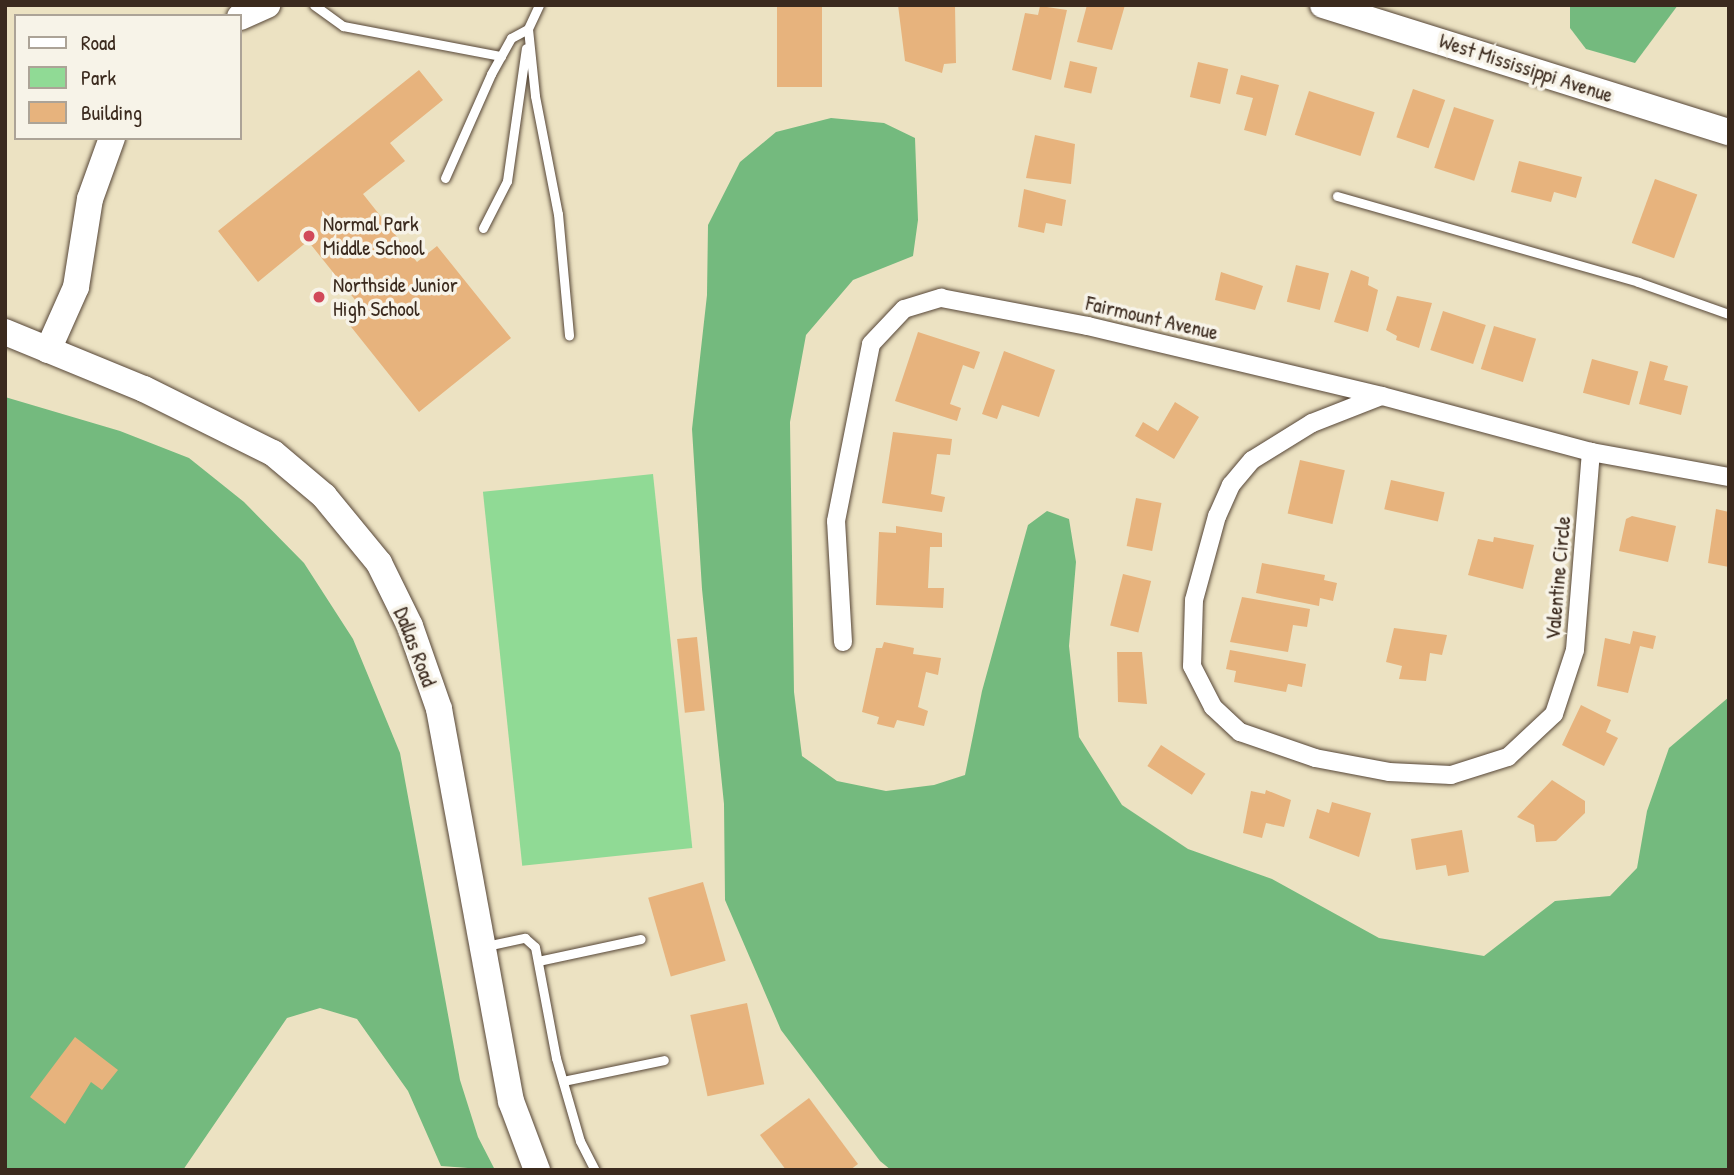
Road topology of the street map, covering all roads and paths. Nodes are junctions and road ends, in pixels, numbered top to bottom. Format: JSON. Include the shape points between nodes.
{"nodes":[{"id":1,"x":267,"y":5,"type":"edge"},
{"id":2,"x":314,"y":5,"type":"edge"},
{"id":3,"x":539,"y":5,"type":"edge"},
{"id":4,"x":1323,"y":5,"type":"edge"},
{"id":5,"x":242,"y":16,"type":"edge"},
{"id":6,"x":528,"y":29,"type":"junction"},
{"id":7,"x":501,"y":56,"type":"junction"},
{"id":8,"x":1729,"y":132,"type":"edge"},
{"id":9,"x":110,"y":140,"type":"edge"},
{"id":10,"x":445,"y":177,"type":"dead end"},
{"id":11,"x":1337,"y":196,"type":"dead end"},
{"id":12,"x":483,"y":228,"type":"dead end"},
{"id":13,"x":1729,"y":314,"type":"edge"},
{"id":14,"x":5,"y":332,"type":"edge"},
{"id":15,"x":569,"y":336,"type":"dead end"},
{"id":16,"x":48,"y":350,"type":"junction"},
{"id":17,"x":1382,"y":396,"type":"junction"},
{"id":18,"x":1591,"y":452,"type":"junction"},
{"id":19,"x":1729,"y":477,"type":"edge"},
{"id":20,"x":842,"y":642,"type":"dead end"},
{"id":21,"x":641,"y":939,"type":"dead end"},
{"id":22,"x":482,"y":947,"type":"junction"},
{"id":23,"x":538,"y":961,"type":"junction"},
{"id":24,"x":664,"y":1060,"type":"dead end"},
{"id":25,"x":563,"y":1081,"type":"junction"},
{"id":26,"x":537,"y":1170,"type":"edge"},
{"id":27,"x":595,"y":1170,"type":"edge"}],
"edges":[{"from":1,"to":5,"type":"street"},
{"from":2,"to":7,"type":"lane","via":[[343,26]]},
{"from":3,"to":6,"type":"lane"},
{"from":4,"to":8,"type":"street","name":"West Mississippi Avenue"},
{"from":6,"to":7,"type":"lane","via":[[511,38]]},
{"from":6,"to":12,"type":"lane","via":[[507,181]]},
{"from":6,"to":15,"type":"lane","via":[[535,96],[558,214]]},
{"from":7,"to":10,"type":"lane"},
{"from":9,"to":16,"type":"street","via":[[90,199],[76,287]]},
{"from":11,"to":13,"type":"lane","via":[[1638,282]]},
{"from":14,"to":16,"type":"street","name":"Dallas Road"},
{"from":16,"to":22,"type":"street","name":"Dallas Road","via":[[144,389],[273,453],[324,496],[380,563],[410,626],[439,709]]},
{"from":17,"to":18,"type":"street","name":"Fairmount Avenue"},
{"from":17,"to":18,"type":"street","name":"Valentine Circle","via":[[1312,423],[1252,460],[1231,485],[1217,516],[1194,600],[1192,666],[1213,707],[1240,732],[1315,758],[1389,772],[1451,775],[1508,757],[1554,713],[1576,650]]},
{"from":17,"to":20,"type":"street","name":"Fairmount Avenue","via":[[1088,326],[941,298],[904,309],[871,344],[836,521]]},
{"from":18,"to":19,"type":"street","name":"Fairmount Avenue"},
{"from":21,"to":23,"type":"lane"},
{"from":22,"to":23,"type":"lane","via":[[525,938],[536,947]]},
{"from":22,"to":26,"type":"street","name":"Dallas Road","via":[[510,1101]]},
{"from":23,"to":25,"type":"lane"},
{"from":24,"to":25,"type":"lane"},
{"from":25,"to":27,"type":"lane","via":[[580,1141]]}]}
